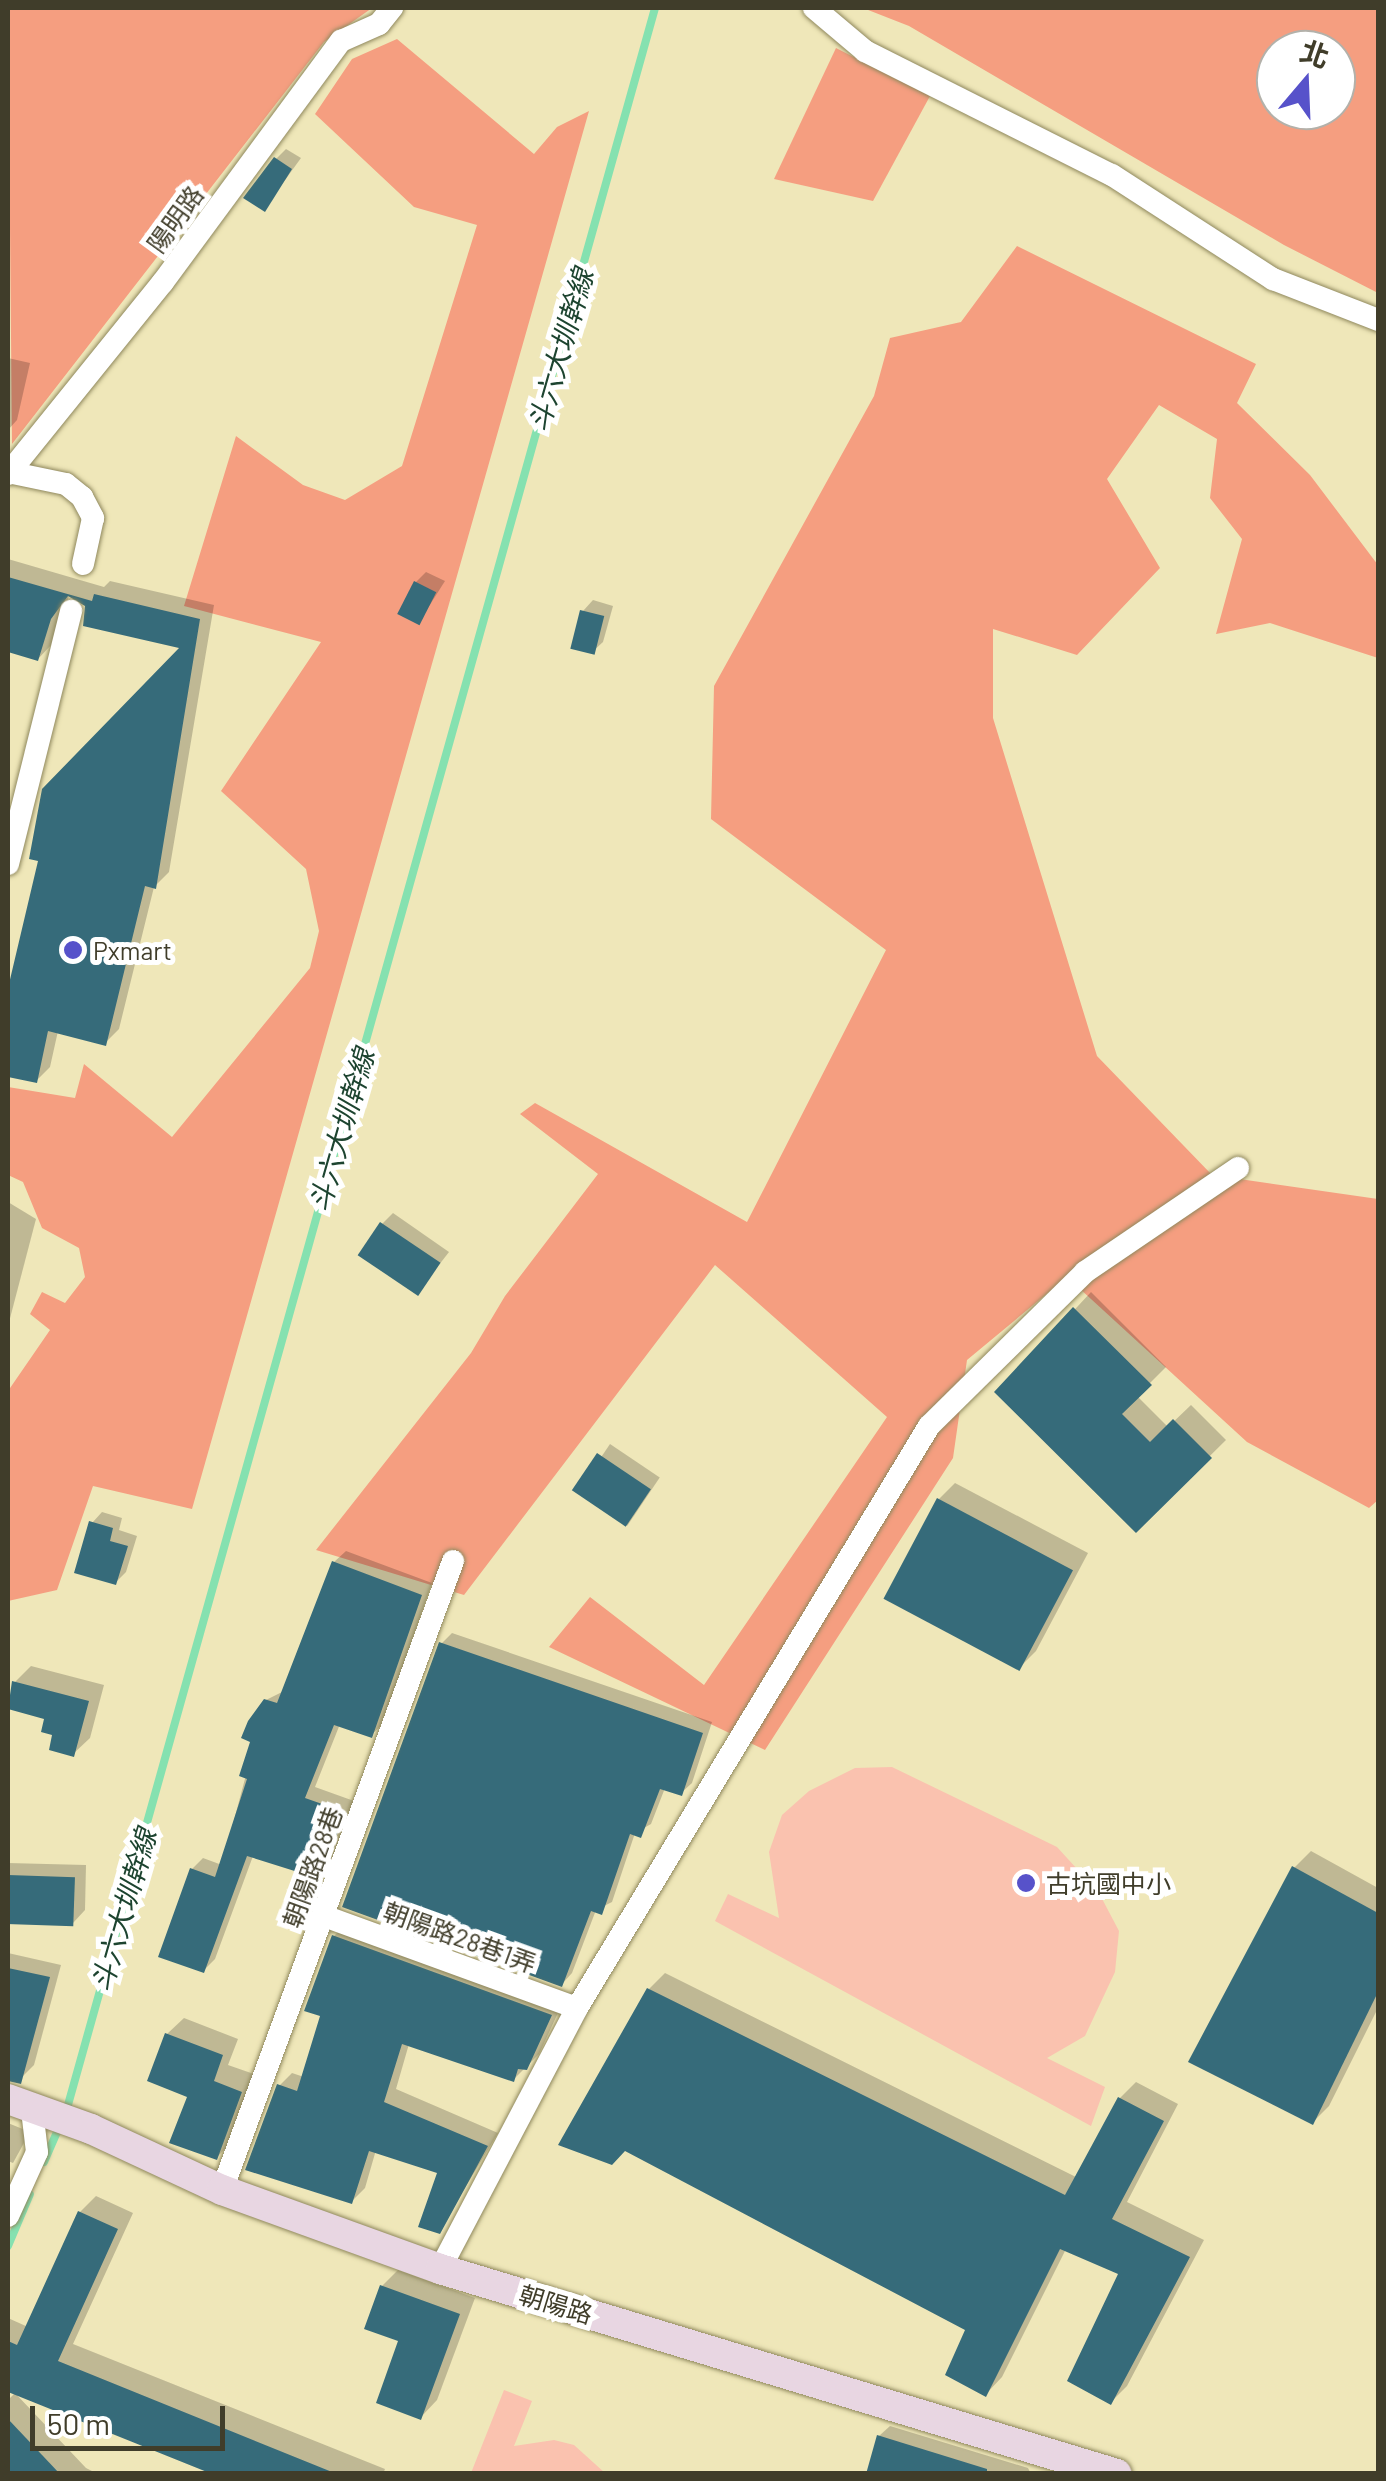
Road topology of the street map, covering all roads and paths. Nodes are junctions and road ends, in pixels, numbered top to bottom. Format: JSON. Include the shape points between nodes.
{"nodes":[{"id":1,"x":392,"y":8,"type":"edge"},
{"id":2,"x":814,"y":8,"type":"edge"},
{"id":3,"x":1378,"y":320,"type":"edge"},
{"id":4,"x":8,"y":473,"type":"edge"},
{"id":5,"x":83,"y":564,"type":"dead end"},
{"id":6,"x":72,"y":610,"type":"dead end"},
{"id":7,"x":18,"y":761,"type":"edge"},
{"id":8,"x":8,"y":864,"type":"edge"},
{"id":9,"x":1238,"y":1168,"type":"dead end"},
{"id":10,"x":452,"y":1561,"type":"dead end"},
{"id":11,"x":324,"y":1916,"type":"junction"},
{"id":12,"x":578,"y":2008,"type":"junction"},
{"id":13,"x":20,"y":2104,"type":"edge"},
{"id":14,"x":222,"y":2190,"type":"junction"},
{"id":15,"x":8,"y":2216,"type":"edge"},
{"id":16,"x":440,"y":2269,"type":"junction"},
{"id":17,"x":1079,"y":2468,"type":"edge"},
{"id":18,"x":1117,"y":2474,"type":"edge"}],
"edges":[{"from":1,"to":4,"type":"street","name":"陽明路","via":[[379,24],[340,41],[163,282]]},
{"from":2,"to":3,"type":"street","via":[[865,51],[1112,176],[1273,278]]},
{"from":4,"to":5,"type":"street","via":[[66,484],[82,496],[94,518]]},
{"from":6,"to":7,"type":"street"},
{"from":7,"to":8,"type":"street"},
{"from":9,"to":12,"type":"street","via":[[1085,1272],[930,1426]]},
{"from":10,"to":11,"type":"street","name":"朝陽路28巷"},
{"from":11,"to":12,"type":"street","name":"朝陽路28巷1弄"},
{"from":11,"to":14,"type":"street","name":"朝陽路28巷"},
{"from":12,"to":16,"type":"street"},
{"from":13,"to":14,"type":"main road","name":"朝陽路","via":[[91,2128]]},
{"from":13,"to":15,"type":"street","via":[[37,2152]]},
{"from":14,"to":16,"type":"main road","name":"朝陽路"},
{"from":16,"to":17,"type":"main road","name":"朝陽路"},
{"from":17,"to":18,"type":"main road","name":"朝陽路"}]}
